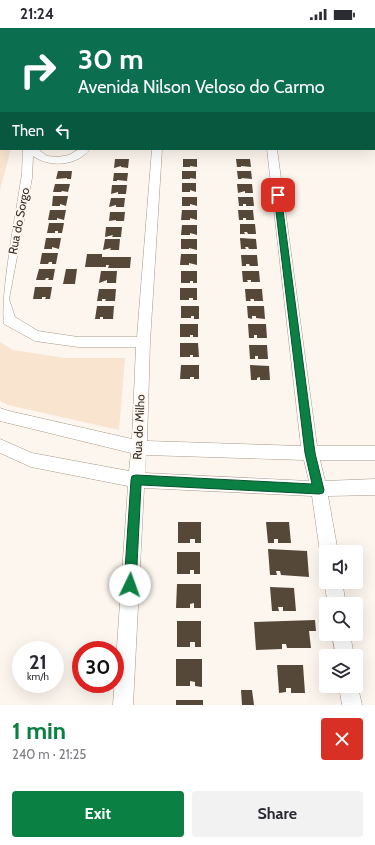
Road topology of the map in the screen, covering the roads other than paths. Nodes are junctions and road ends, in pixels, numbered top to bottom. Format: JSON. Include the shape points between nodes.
{"nodes":[{"id":1,"x":28,"y":150,"type":"edge"},
{"id":2,"x":33,"y":150,"type":"edge"},
{"id":3,"x":84,"y":150,"type":"edge"},
{"id":4,"x":157,"y":150,"type":"edge"},
{"id":5,"x":272,"y":150,"type":"edge"},
{"id":6,"x":52,"y":160,"type":"junction"},
{"id":7,"x":27,"y":178,"type":"junction"},
{"id":8,"x":143,"y":342,"type":"junction"},
{"id":9,"x":0,"y":414,"type":"edge"},
{"id":10,"x":0,"y":446,"type":"edge"},
{"id":11,"x":139,"y":448,"type":"junction"},
{"id":12,"x":310,"y":453,"type":"junction"},
{"id":13,"x":375,"y":453,"type":"edge"},
{"id":14,"x":136,"y":480,"type":"junction"},
{"id":15,"x":375,"y":487,"type":"edge"},
{"id":16,"x":319,"y":490,"type":"junction"},
{"id":17,"x":327,"y":545,"type":"edge"},
{"id":18,"x":350,"y":693,"type":"edge"},
{"id":19,"x":123,"y":705,"type":"edge"},
{"id":20,"x":352,"y":705,"type":"edge"}],
"edges":[{"from":1,"to":7,"type":"street","name":"Rua do Sorgo"},
{"from":2,"to":6,"type":"street","via":[[37,155]]},
{"from":3,"to":6,"type":"street","via":[[71,158]]},
{"from":4,"to":8,"type":"street","name":"Rua do Milho"},
{"from":5,"to":12,"type":"street"},
{"from":6,"to":7,"type":"street"},
{"from":7,"to":8,"type":"street","name":"Rua do Sorgo","via":[[3,299],[9,320],[35,336],[78,342]]},
{"from":8,"to":11,"type":"street","name":"Rua do Milho"},
{"from":9,"to":11,"type":"street"},
{"from":10,"to":14,"type":"street","via":[[31,460]]},
{"from":11,"to":12,"type":"street"},
{"from":11,"to":14,"type":"street","name":"Rua do Milho"},
{"from":12,"to":13,"type":"street"},
{"from":12,"to":16,"type":"street"},
{"from":14,"to":16,"type":"street"},
{"from":14,"to":19,"type":"street","name":"Rua do Milho"},
{"from":15,"to":16,"type":"street"},
{"from":16,"to":17,"type":"street"},
{"from":18,"to":20,"type":"street"}]}
